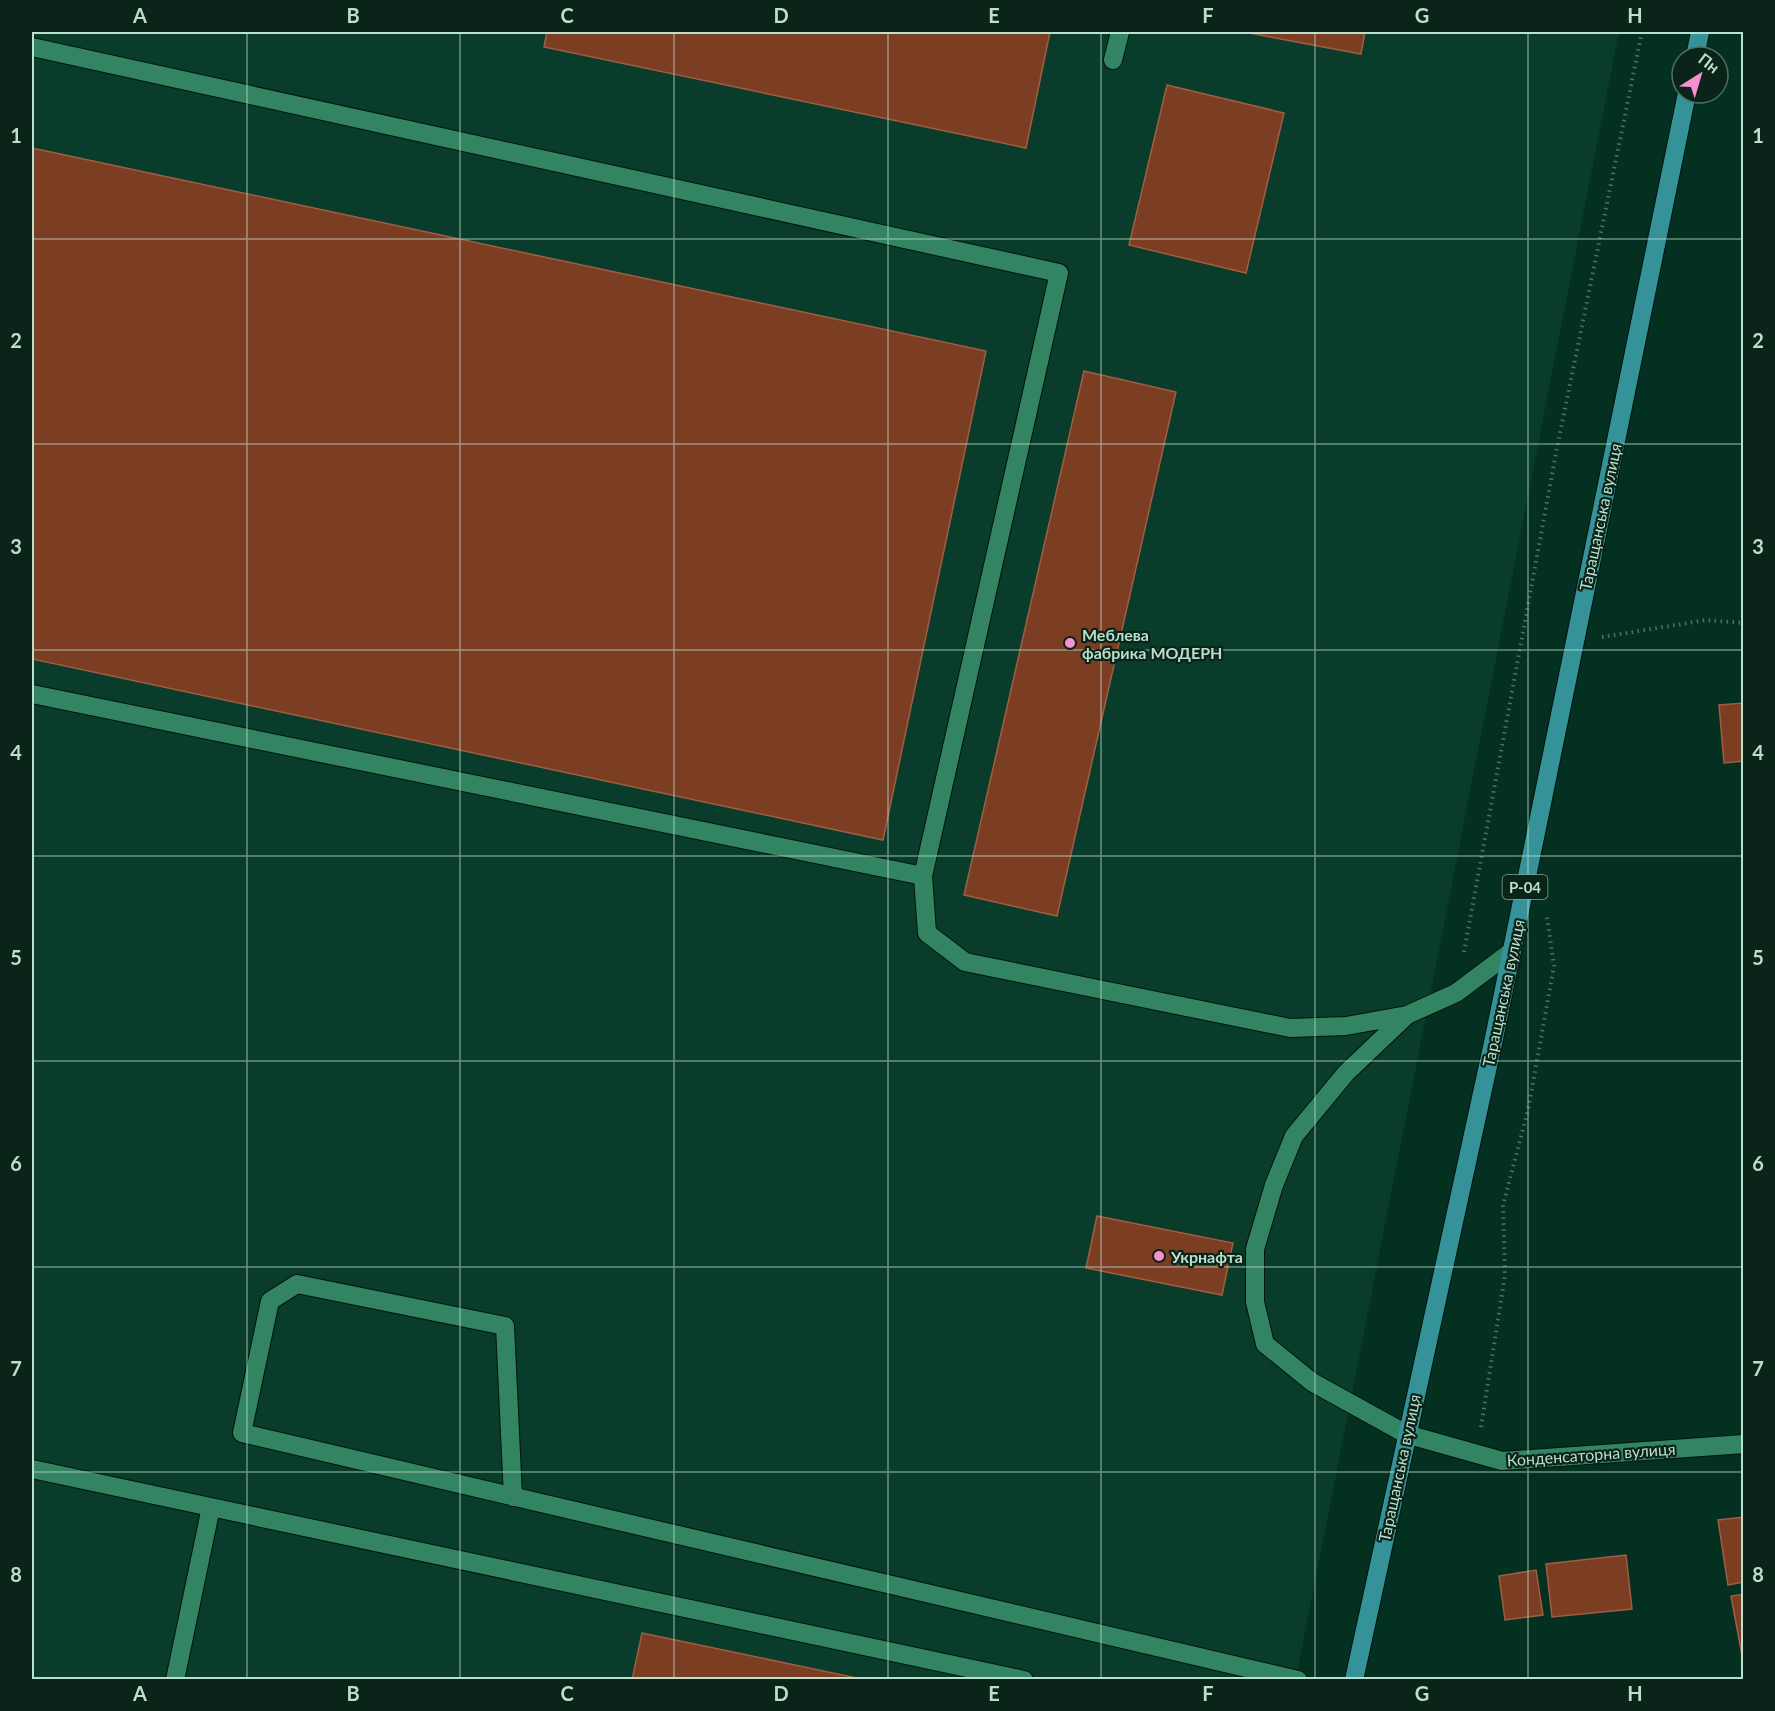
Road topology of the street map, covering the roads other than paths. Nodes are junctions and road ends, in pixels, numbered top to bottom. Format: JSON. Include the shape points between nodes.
{"nodes":[{"id":1,"x":1120,"y":32,"type":"edge"},
{"id":2,"x":32,"y":47,"type":"edge"},
{"id":3,"x":1113,"y":60,"type":"dead end"},
{"id":4,"x":1686,"y":105,"type":"edge"},
{"id":5,"x":32,"y":694,"type":"edge"},
{"id":6,"x":923,"y":876,"type":"junction"},
{"id":7,"x":1512,"y":951,"type":"junction"},
{"id":8,"x":1407,"y":1015,"type":"junction"},
{"id":9,"x":1406,"y":1434,"type":"junction"},
{"id":10,"x":1743,"y":1444,"type":"edge"},
{"id":11,"x":32,"y":1469,"type":"edge"},
{"id":12,"x":513,"y":1497,"type":"junction"},
{"id":13,"x":211,"y":1507,"type":"junction"},
{"id":14,"x":175,"y":1680,"type":"edge"},
{"id":15,"x":1024,"y":1680,"type":"edge"},
{"id":16,"x":1298,"y":1680,"type":"edge"},
{"id":17,"x":1354,"y":1680,"type":"edge"}],
"edges":[{"from":1,"to":3,"type":"street"},
{"from":2,"to":6,"type":"street","via":[[1059,273]]},
{"from":4,"to":7,"type":"main road","name":"Таращанська вулиця","number":"Р-04"},
{"from":5,"to":6,"type":"street"},
{"from":6,"to":8,"type":"street","via":[[927,933],[965,962],[1290,1028],[1346,1026]]},
{"from":7,"to":8,"type":"street","via":[[1456,993]]},
{"from":7,"to":9,"type":"main road","name":"Таращанська вулиця","number":"Р-04"},
{"from":8,"to":9,"type":"street","name":"Конденсаторна вулиця","via":[[1346,1073],[1294,1136],[1274,1185],[1255,1250],[1256,1302],[1265,1344],[1312,1382]]},
{"from":9,"to":10,"type":"street","name":"Конденсаторна вулиця","via":[[1502,1461]]},
{"from":9,"to":17,"type":"main road","name":"Таращанська вулиця","number":"Р-04"},
{"from":11,"to":13,"type":"street"},
{"from":12,"to":12,"type":"street","via":[[242,1433],[270,1301],[297,1284],[505,1326]]},
{"from":12,"to":16,"type":"street"},
{"from":13,"to":14,"type":"street"},
{"from":13,"to":15,"type":"street"}]}
